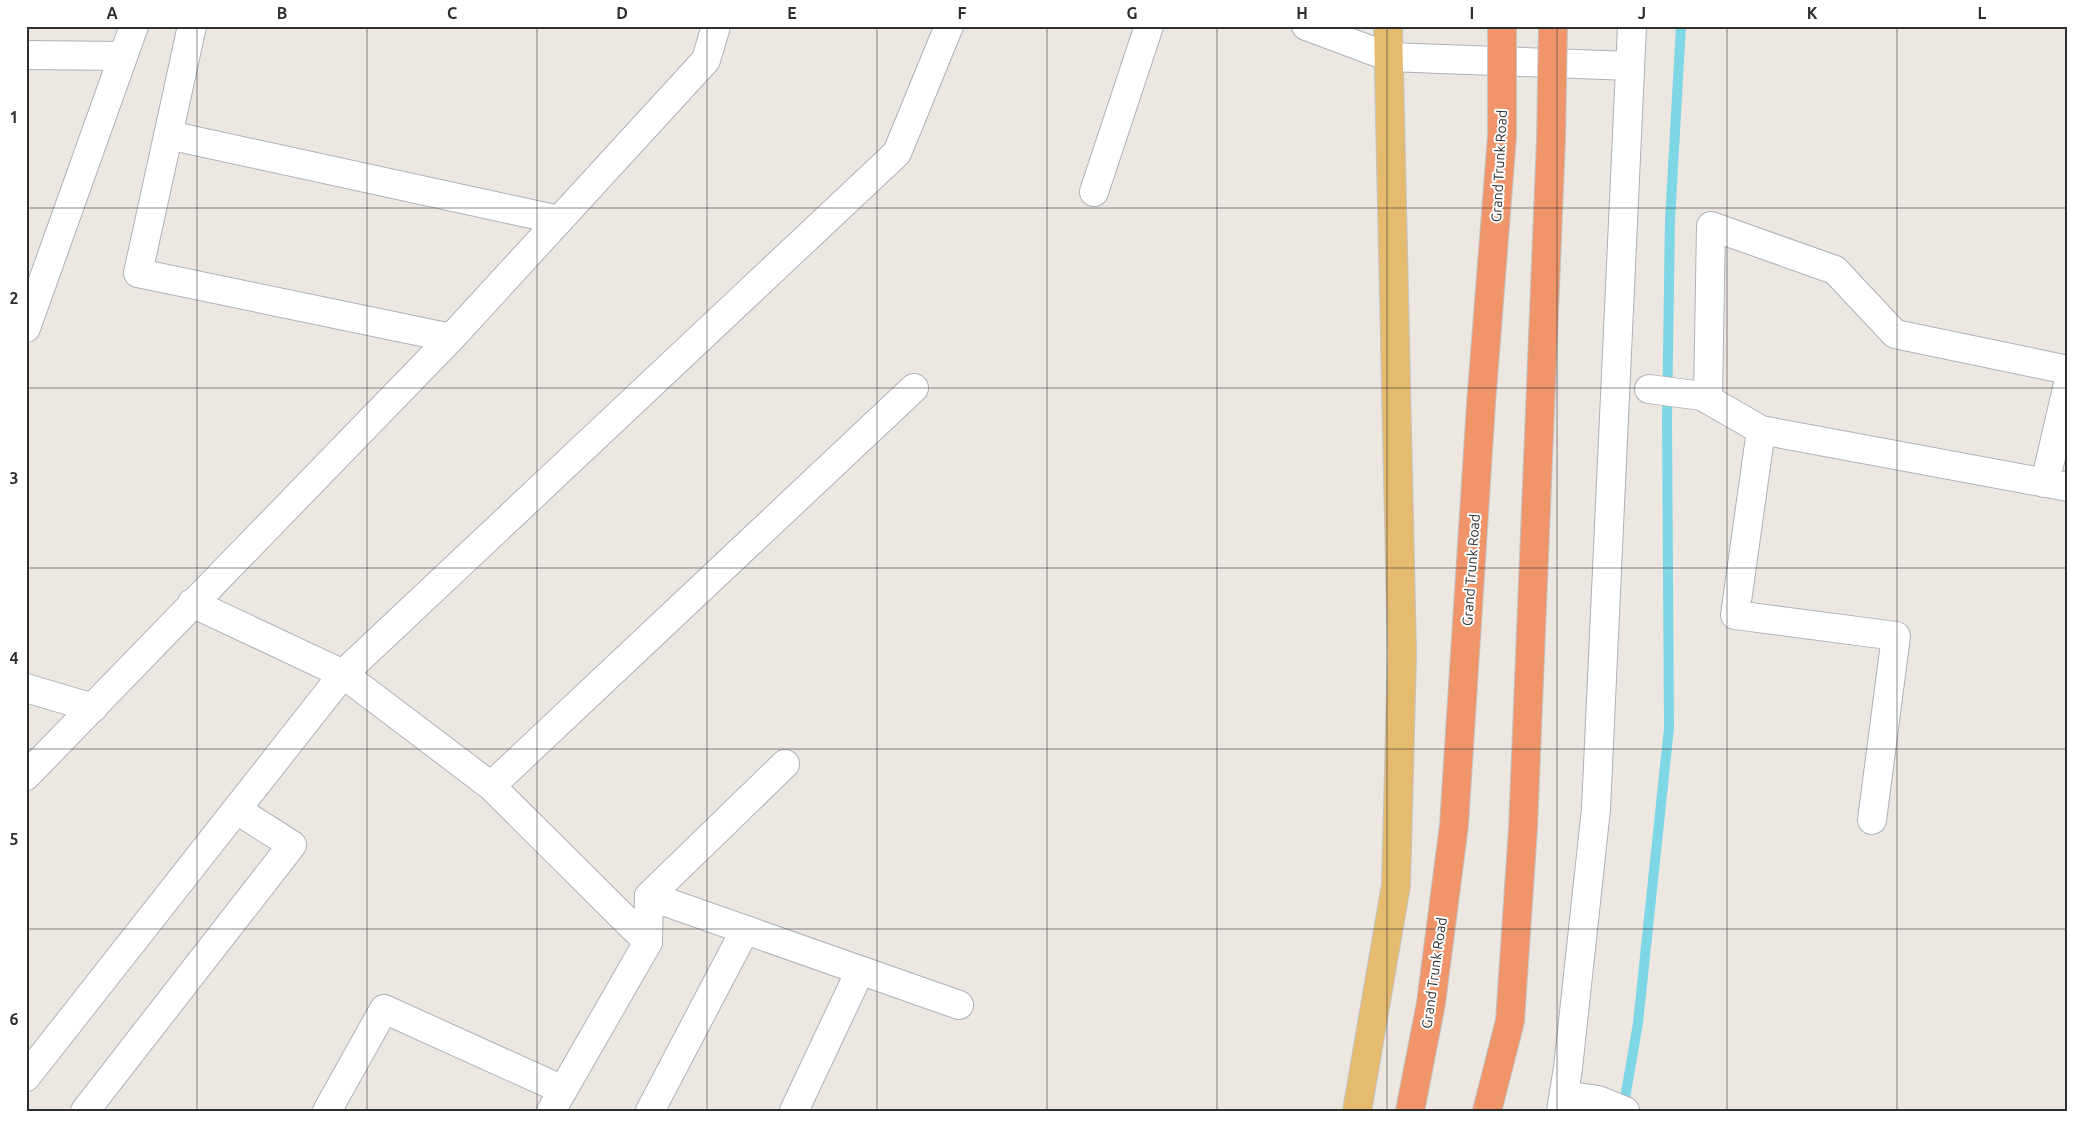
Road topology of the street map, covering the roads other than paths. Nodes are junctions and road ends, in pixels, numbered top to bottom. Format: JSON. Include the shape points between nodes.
{"nodes":[{"id":1,"x":134,"y":26,"type":"edge"},
{"id":2,"x":192,"y":26,"type":"edge"},
{"id":3,"x":716,"y":26,"type":"edge"},
{"id":4,"x":949,"y":26,"type":"edge"},
{"id":5,"x":1149,"y":26,"type":"edge"},
{"id":6,"x":1306,"y":26,"type":"edge"},
{"id":7,"x":1388,"y":26,"type":"edge"},
{"id":8,"x":1502,"y":26,"type":"edge"},
{"id":9,"x":1553,"y":26,"type":"edge"},
{"id":10,"x":1632,"y":26,"type":"edge"},
{"id":11,"x":26,"y":55,"type":"edge"},
{"id":12,"x":123,"y":56,"type":"junction"},
{"id":13,"x":1389,"y":57,"type":"junction"},
{"id":14,"x":1630,"y":66,"type":"junction"},
{"id":15,"x":168,"y":135,"type":"junction"},
{"id":16,"x":1094,"y":192,"type":"dead end"},
{"id":17,"x":559,"y":220,"type":"junction"},
{"id":18,"x":26,"y":328,"type":"edge"},
{"id":19,"x":451,"y":338,"type":"junction"},
{"id":20,"x":2068,"y":370,"type":"edge"},
{"id":21,"x":2068,"y":384,"type":"edge"},
{"id":22,"x":914,"y":388,"type":"dead end"},
{"id":23,"x":1649,"y":389,"type":"dead end"},
{"id":24,"x":1705,"y":398,"type":"junction"},
{"id":25,"x":1761,"y":430,"type":"junction"},
{"id":26,"x":2056,"y":485,"type":"edge"},
{"id":27,"x":192,"y":603,"type":"junction"},
{"id":28,"x":343,"y":674,"type":"junction"},
{"id":29,"x":26,"y":688,"type":"edge"},
{"id":30,"x":93,"y":708,"type":"junction"},
{"id":31,"x":785,"y":764,"type":"dead end"},
{"id":32,"x":26,"y":776,"type":"edge"},
{"id":33,"x":491,"y":786,"type":"junction"},
{"id":34,"x":237,"y":810,"type":"junction"},
{"id":35,"x":1872,"y":820,"type":"dead end"},
{"id":36,"x":649,"y":896,"type":"junction"},
{"id":37,"x":745,"y":930,"type":"junction"},
{"id":38,"x":648,"y":942,"type":"junction"},
{"id":39,"x":860,"y":971,"type":"junction"},
{"id":40,"x":959,"y":1005,"type":"dead end"},
{"id":41,"x":26,"y":1077,"type":"edge"},
{"id":42,"x":557,"y":1100,"type":"edge"},
{"id":43,"x":1562,"y":1103,"type":"edge"},
{"id":44,"x":85,"y":1111,"type":"edge"},
{"id":45,"x":326,"y":1111,"type":"edge"},
{"id":46,"x":650,"y":1111,"type":"edge"},
{"id":47,"x":794,"y":1111,"type":"edge"},
{"id":48,"x":1357,"y":1111,"type":"edge"},
{"id":49,"x":1410,"y":1111,"type":"edge"},
{"id":50,"x":1487,"y":1111,"type":"edge"},
{"id":51,"x":1625,"y":1111,"type":"edge"}],
"edges":[{"from":1,"to":12,"type":"street"},
{"from":2,"to":15,"type":"street"},
{"from":3,"to":17,"type":"street","via":[[706,60]]},
{"from":4,"to":28,"type":"street","via":[[897,154]]},
{"from":5,"to":16,"type":"street"},
{"from":6,"to":13,"type":"street"},
{"from":7,"to":13,"type":"main road"},
{"from":8,"to":49,"type":"highway","name":"Grand Trunk Road","bridge":true,"via":[[1502,136],[1454,825],[1431,1003]]},
{"from":9,"to":50,"type":"highway","bridge":true,"via":[[1521,856],[1510,1021]]},
{"from":10,"to":14,"type":"street"},
{"from":11,"to":12,"type":"street"},
{"from":12,"to":18,"type":"street"},
{"from":13,"to":14,"type":"street"},
{"from":13,"to":48,"type":"main road","via":[[1402,654],[1396,884]]},
{"from":14,"to":43,"type":"street","via":[[1596,808]]},
{"from":15,"to":17,"type":"street"},
{"from":15,"to":19,"type":"street","via":[[138,273]]},
{"from":17,"to":19,"type":"street"},
{"from":19,"to":27,"type":"street"},
{"from":20,"to":24,"type":"street","via":[[1895,334],[1835,270],[1711,226]]},
{"from":21,"to":26,"type":"street"},
{"from":22,"to":33,"type":"street"},
{"from":23,"to":24,"type":"street"},
{"from":24,"to":25,"type":"street"},
{"from":25,"to":26,"type":"street"},
{"from":25,"to":35,"type":"street","via":[[1735,616],[1896,636]]},
{"from":27,"to":28,"type":"street"},
{"from":27,"to":30,"type":"street"},
{"from":28,"to":33,"type":"street"},
{"from":28,"to":34,"type":"street"},
{"from":29,"to":30,"type":"street"},
{"from":30,"to":32,"type":"street"},
{"from":31,"to":36,"type":"street"},
{"from":33,"to":38,"type":"street"},
{"from":34,"to":41,"type":"street"},
{"from":34,"to":44,"type":"street","via":[[292,845]]},
{"from":36,"to":37,"type":"street"},
{"from":36,"to":38,"type":"street"},
{"from":37,"to":39,"type":"street"},
{"from":37,"to":46,"type":"street"},
{"from":38,"to":42,"type":"street"},
{"from":39,"to":40,"type":"street"},
{"from":39,"to":47,"type":"street"},
{"from":42,"to":45,"type":"street","via":[[384,1009]]},
{"from":43,"to":51,"type":"street","via":[[1598,1100]]}]}
